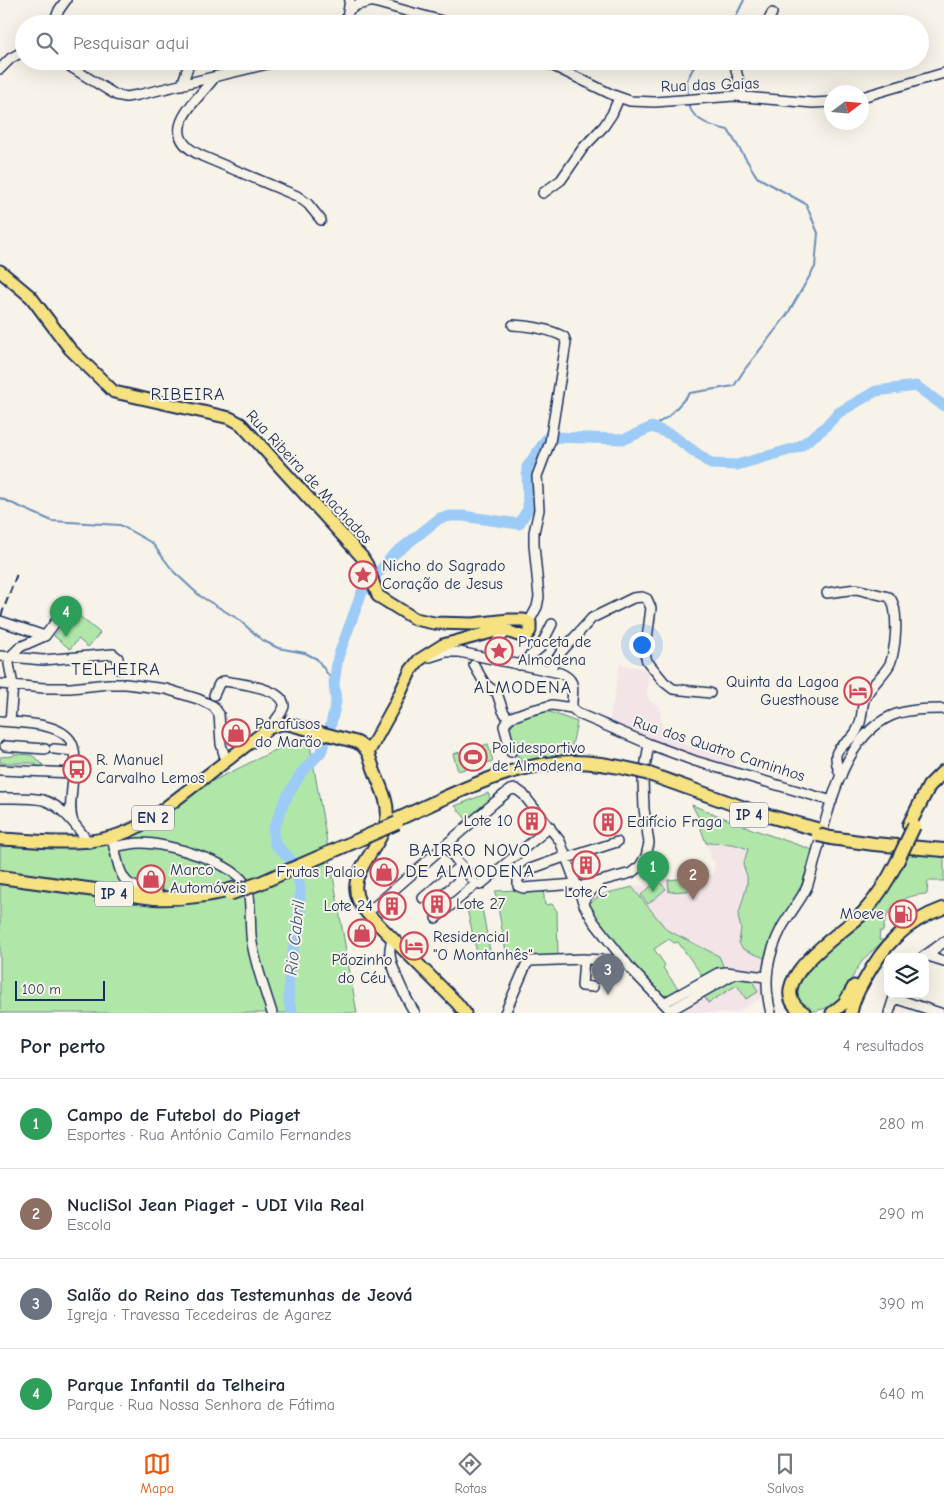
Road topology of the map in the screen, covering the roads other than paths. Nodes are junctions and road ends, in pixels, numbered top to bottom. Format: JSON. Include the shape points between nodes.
{"nodes":[{"id":1,"x":66,"y":0,"type":"edge"},
{"id":2,"x":368,"y":1,"type":"edge"},
{"id":3,"x":349,"y":5,"type":"edge"},
{"id":4,"x":56,"y":15,"type":"edge"},
{"id":5,"x":420,"y":15,"type":"edge"},
{"id":6,"x":15,"y":56,"type":"edge"},
{"id":7,"x":0,"y":58,"type":"edge"},
{"id":8,"x":11,"y":58,"type":"junction"},
{"id":9,"x":0,"y":68,"type":"edge"},
{"id":10,"x":75,"y":70,"type":"edge"},
{"id":11,"x":187,"y":70,"type":"edge"},
{"id":12,"x":245,"y":70,"type":"edge"},
{"id":13,"x":561,"y":70,"type":"edge"},
{"id":14,"x":736,"y":70,"type":"edge"},
{"id":15,"x":944,"y":73,"type":"edge"},
{"id":16,"x":214,"y":78,"type":"junction"},
{"id":17,"x":182,"y":85,"type":"junction"},
{"id":18,"x":869,"y":95,"type":"edge"},
{"id":19,"x":743,"y":97,"type":"junction"},
{"id":20,"x":619,"y":98,"type":"junction"},
{"id":21,"x":824,"y":102,"type":"edge"},
{"id":22,"x":543,"y":193,"type":"dead end"},
{"id":23,"x":321,"y":220,"type":"dead end"},
{"id":24,"x":0,"y":271,"type":"edge"},
{"id":25,"x":513,"y":324,"type":"dead end"},
{"id":26,"x":826,"y":593,"type":"dead end"},
{"id":27,"x":57,"y":620,"type":"dead end"},
{"id":28,"x":0,"y":621,"type":"edge"},
{"id":29,"x":529,"y":622,"type":"junction"},
{"id":30,"x":552,"y":624,"type":"dead end"},
{"id":31,"x":509,"y":630,"type":"junction"},
{"id":32,"x":44,"y":636,"type":"junction"},
{"id":33,"x":465,"y":653,"type":"junction"},
{"id":34,"x":496,"y":654,"type":"junction"},
{"id":35,"x":0,"y":656,"type":"edge"},
{"id":36,"x":10,"y":657,"type":"junction"},
{"id":37,"x":521,"y":663,"type":"junction"},
{"id":38,"x":414,"y":665,"type":"junction"},
{"id":39,"x":474,"y":665,"type":"dead end"},
{"id":40,"x":118,"y":669,"type":"dead end"},
{"id":41,"x":549,"y":670,"type":"junction"},
{"id":42,"x":0,"y":684,"type":"edge"},
{"id":43,"x":13,"y":685,"type":"junction"},
{"id":44,"x":710,"y":693,"type":"dead end"},
{"id":45,"x":214,"y":695,"type":"dead end"},
{"id":46,"x":572,"y":708,"type":"junction"},
{"id":47,"x":944,"y":709,"type":"edge"},
{"id":48,"x":508,"y":718,"type":"junction"},
{"id":49,"x":0,"y":721,"type":"edge"},
{"id":50,"x":10,"y":722,"type":"junction"},
{"id":51,"x":272,"y":727,"type":"junction"},
{"id":52,"x":649,"y":744,"type":"junction"},
{"id":53,"x":5,"y":746,"type":"dead end"},
{"id":54,"x":74,"y":751,"type":"junction"},
{"id":55,"x":511,"y":752,"type":"dead end"},
{"id":56,"x":368,"y":753,"type":"junction"},
{"id":57,"x":226,"y":761,"type":"junction"},
{"id":58,"x":0,"y":770,"type":"edge"},
{"id":59,"x":944,"y":771,"type":"edge"},
{"id":60,"x":73,"y":773,"type":"junction"},
{"id":61,"x":841,"y":776,"type":"junction"},
{"id":62,"x":944,"y":778,"type":"edge"},
{"id":63,"x":0,"y":798,"type":"edge"},
{"id":64,"x":832,"y":801,"type":"junction"},
{"id":65,"x":73,"y":822,"type":"junction"},
{"id":66,"x":912,"y":825,"type":"junction"},
{"id":67,"x":550,"y":827,"type":"junction"},
{"id":68,"x":825,"y":834,"type":"junction"},
{"id":69,"x":0,"y":839,"type":"edge"},
{"id":70,"x":88,"y":842,"type":"junction"},
{"id":71,"x":113,"y":842,"type":"junction"},
{"id":72,"x":618,"y":842,"type":"dead end"},
{"id":73,"x":944,"y":844,"type":"edge"},
{"id":74,"x":446,"y":846,"type":"junction"},
{"id":75,"x":944,"y":850,"type":"edge"},
{"id":76,"x":567,"y":857,"type":"junction"},
{"id":77,"x":894,"y":861,"type":"junction"},
{"id":78,"x":461,"y":866,"type":"junction"},
{"id":79,"x":0,"y":875,"type":"edge"},
{"id":80,"x":0,"y":881,"type":"edge"},
{"id":81,"x":481,"y":882,"type":"junction"},
{"id":82,"x":598,"y":883,"type":"junction"},
{"id":83,"x":577,"y":886,"type":"junction"},
{"id":84,"x":157,"y":890,"type":"dead end"},
{"id":85,"x":232,"y":891,"type":"junction"},
{"id":86,"x":423,"y":898,"type":"dead end"},
{"id":87,"x":584,"y":903,"type":"junction"},
{"id":88,"x":944,"y":908,"type":"edge"},
{"id":89,"x":368,"y":913,"type":"junction"},
{"id":90,"x":436,"y":918,"type":"dead end"},
{"id":91,"x":392,"y":938,"type":"junction"},
{"id":92,"x":944,"y":942,"type":"edge"},
{"id":93,"x":881,"y":952,"type":"junction"},
{"id":94,"x":928,"y":953,"type":"edge"},
{"id":95,"x":929,"y":957,"type":"edge"},
{"id":96,"x":584,"y":959,"type":"junction"},
{"id":97,"x":624,"y":960,"type":"junction"},
{"id":98,"x":944,"y":961,"type":"edge"},
{"id":99,"x":734,"y":974,"type":"junction"},
{"id":100,"x":766,"y":977,"type":"junction"},
{"id":101,"x":592,"y":987,"type":"dead end"},
{"id":102,"x":893,"y":998,"type":"edge"},
{"id":103,"x":899,"y":998,"type":"edge"},
{"id":104,"x":664,"y":1003,"type":"junction"},
{"id":105,"x":672,"y":1012,"type":"edge"},
{"id":106,"x":272,"y":1013,"type":"edge"},
{"id":107,"x":415,"y":1013,"type":"edge"},
{"id":108,"x":465,"y":1013,"type":"edge"},
{"id":109,"x":505,"y":1013,"type":"edge"},
{"id":110,"x":771,"y":1013,"type":"edge"},
{"id":111,"x":791,"y":1013,"type":"edge"},
{"id":112,"x":804,"y":1013,"type":"edge"},
{"id":113,"x":832,"y":1013,"type":"edge"},
{"id":114,"x":851,"y":1013,"type":"edge"},
{"id":115,"x":889,"y":1013,"type":"edge"},
{"id":116,"x":940,"y":1013,"type":"edge"}],
"edges":[{"from":1,"to":4,"type":"street"},
{"from":2,"to":3,"type":"street"},
{"from":2,"to":5,"type":"street"},
{"from":6,"to":8,"type":"street"},
{"from":7,"to":8,"type":"street"},
{"from":8,"to":9,"type":"street"},
{"from":10,"to":17,"type":"street","via":[[121,96]]},
{"from":11,"to":17,"type":"street"},
{"from":12,"to":16,"type":"street"},
{"from":13,"to":20,"type":"street","name":"Rua das Gaias"},
{"from":14,"to":19,"type":"street"},
{"from":15,"to":18,"type":"street"},
{"from":16,"to":17,"type":"street"},
{"from":16,"to":23,"type":"street","via":[[181,120],[179,130],[183,140],[202,156],[297,196]]},
{"from":19,"to":20,"type":"street","name":"Rua das Gaias","via":[[640,102]]},
{"from":19,"to":21,"type":"street","name":"Rua das Gaias"},
{"from":20,"to":22,"type":"street","via":[[604,126],[583,148],[561,180]]},
{"from":24,"to":29,"type":"main road","name":"Rua Ribeira de Machados","via":[[31,297],[72,351],[114,392],[240,423],[362,557],[379,598],[413,618],[428,622]]},
{"from":25,"to":29,"type":"street","via":[[556,333],[566,339],[551,437],[537,476],[539,510],[534,544],[539,597]]},
{"from":26,"to":61,"type":"street","via":[[856,589],[888,598],[894,606],[896,620],[889,667],[874,682],[865,698],[858,728],[837,752],[835,761]]},
{"from":27,"to":32,"type":"street"},
{"from":28,"to":32,"type":"street"},
{"from":29,"to":31,"type":"main road","via":[[531,630],[526,636]]},
{"from":30,"to":37,"type":"street","via":[[540,648]]},
{"from":31,"to":34,"type":"street","via":[[494,644]]},
{"from":31,"to":38,"type":"main road","via":[[444,645]]},
{"from":32,"to":36,"type":"street","via":[[20,647]]},
{"from":33,"to":34,"type":"street","via":[[485,651]]},
{"from":33,"to":37,"type":"street"},
{"from":33,"to":38,"type":"street","via":[[442,653]]},
{"from":34,"to":37,"type":"street"},
{"from":35,"to":36,"type":"street"},
{"from":36,"to":40,"type":"street","via":[[43,660],[113,654],[118,658]]},
{"from":36,"to":43,"type":"street"},
{"from":37,"to":41,"type":"street"},
{"from":38,"to":56,"type":"main road"},
{"from":39,"to":48,"type":"street","via":[[484,683],[497,693],[502,711]]},
{"from":41,"to":44,"type":"street","via":[[592,618],[633,598],[642,597],[647,599],[651,608],[644,654],[647,661],[671,688]]},
{"from":41,"to":46,"type":"street","via":[[571,680]]},
{"from":42,"to":43,"type":"street"},
{"from":43,"to":50,"type":"street"},
{"from":43,"to":57,"type":"street","via":[[68,688],[126,684],[166,689],[204,701],[219,714]]},
{"from":45,"to":51,"type":"street","via":[[223,681],[274,693],[284,705]]},
{"from":46,"to":48,"type":"street","via":[[552,705]]},
{"from":46,"to":52,"type":"street","name":"Rua dos Quatro Caminhos"},
{"from":47,"to":61,"type":"street","via":[[904,712],[884,720],[860,742],[848,758]]},
{"from":48,"to":55,"type":"street","via":[[504,726]]},
{"from":49,"to":50,"type":"street"},
{"from":50,"to":54,"type":"street","via":[[55,730],[70,739]]},
{"from":51,"to":56,"type":"main road","number":"EN 2","via":[[291,724],[353,741]]},
{"from":51,"to":57,"type":"main road","number":"EN 2"},
{"from":52,"to":64,"type":"street","name":"Rua dos Quatro Caminhos","via":[[723,770]]},
{"from":52,"to":82,"type":"street","via":[[643,786],[648,853],[634,871]]},
{"from":53,"to":54,"type":"street"},
{"from":54,"to":60,"type":"street"},
{"from":56,"to":89,"type":"main road","via":[[387,814],[383,830],[356,882],[356,896]]},
{"from":57,"to":71,"type":"main road","number":"EN 2","via":[[144,824]]},
{"from":58,"to":60,"type":"street"},
{"from":59,"to":66,"type":"highway","via":[[929,786]]},
{"from":60,"to":65,"type":"street","via":[[70,808]]},
{"from":61,"to":64,"type":"street"},
{"from":62,"to":66,"type":"highway"},
{"from":63,"to":65,"type":"street","via":[[43,800],[61,810]]},
{"from":64,"to":100,"type":"street","via":[[806,887],[782,926]]},
{"from":65,"to":70,"type":"street"},
{"from":66,"to":77,"type":"highway"},
{"from":67,"to":74,"type":"street","via":[[516,789],[504,795]]},
{"from":67,"to":76,"type":"street"},
{"from":67,"to":81,"type":"street"},
{"from":68,"to":73,"type":"highway","number":"IP 4"},
{"from":68,"to":75,"type":"highway","number":"IP 4","via":[[866,843]]},
{"from":68,"to":85,"type":"highway","number":"IP 4","bridge":true,"via":[[644,775],[575,767],[541,769],[472,790],[260,883]]},
{"from":69,"to":70,"type":"main road","number":"EN 2"},
{"from":70,"to":71,"type":"main road","number":"EN 2"},
{"from":71,"to":84,"type":"street","via":[[121,872],[129,884]]},
{"from":71,"to":106,"type":"street","via":[[147,843],[202,856],[223,866],[244,882],[250,895],[253,949]]},
{"from":72,"to":76,"type":"street"},
{"from":74,"to":78,"type":"street"},
{"from":74,"to":89,"type":"street"},
{"from":76,"to":83,"type":"street"},
{"from":76,"to":83,"type":"street","via":[[526,871],[518,878],[518,886]]},
{"from":77,"to":111,"type":"highway","via":[[864,905],[789,973],[784,990]]},
{"from":77,"to":112,"type":"highway","via":[[878,894],[863,913],[806,962],[794,977],[792,1001]]},
{"from":78,"to":81,"type":"street"},
{"from":78,"to":86,"type":"street"},
{"from":79,"to":85,"type":"highway","number":"IP 4","via":[[154,898],[186,898]]},
{"from":80,"to":85,"type":"highway","number":"IP 4","via":[[147,902],[188,902]]},
{"from":81,"to":90,"type":"street"},
{"from":82,"to":83,"type":"street"},
{"from":82,"to":87,"type":"street"},
{"from":83,"to":87,"type":"street"},
{"from":87,"to":97,"type":"street","via":[[597,926]]},
{"from":88,"to":93,"type":"main road","via":[[910,926]]},
{"from":89,"to":91,"type":"main road"},
{"from":91,"to":107,"type":"street","via":[[391,959]]},
{"from":91,"to":108,"type":"main road"},
{"from":92,"to":94,"type":"street"},
{"from":93,"to":113,"type":"main road","via":[[868,962],[846,1000]]},
{"from":93,"to":114,"type":"main road","via":[[858,993]]},
{"from":95,"to":98,"type":"street"},
{"from":96,"to":97,"type":"street"},
{"from":96,"to":101,"type":"street","via":[[582,986]]},
{"from":96,"to":109,"type":"street","via":[[530,961]]},
{"from":97,"to":104,"type":"street"},
{"from":99,"to":100,"type":"street"},
{"from":99,"to":104,"type":"street","via":[[718,973]]},
{"from":99,"to":105,"type":"street"},
{"from":100,"to":110,"type":"street"},
{"from":102,"to":115,"type":"street"},
{"from":103,"to":116,"type":"street"},
{"from":104,"to":105,"type":"street"}]}
